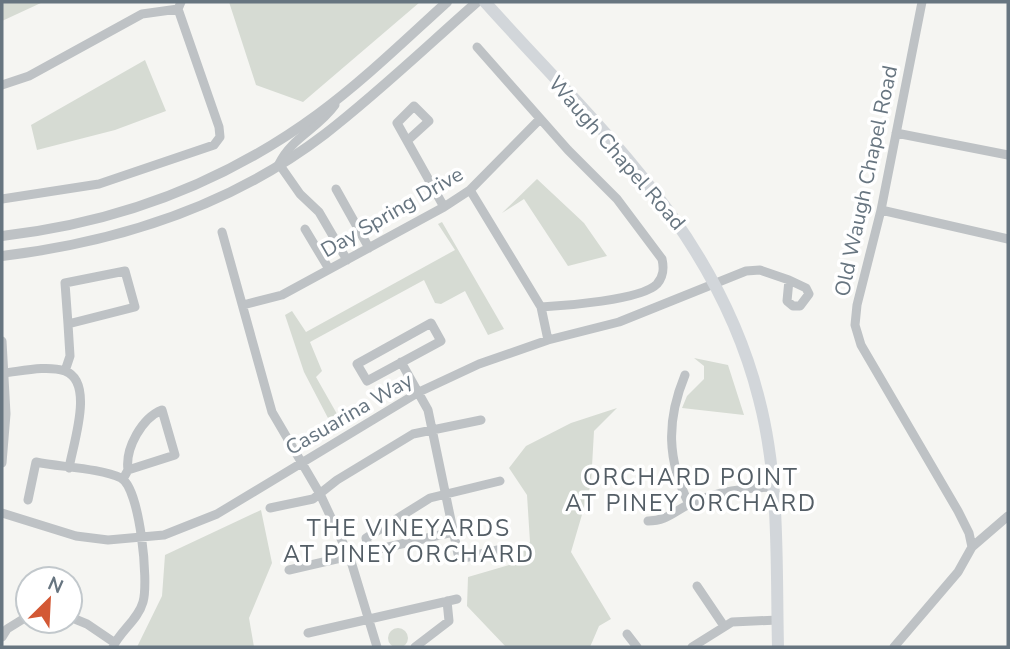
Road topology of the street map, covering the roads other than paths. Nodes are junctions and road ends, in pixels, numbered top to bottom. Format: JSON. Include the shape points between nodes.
{"nodes":[{"id":1,"x":447,"y":2,"type":"edge"},
{"id":2,"x":477,"y":2,"type":"edge"},
{"id":3,"x":485,"y":2,"type":"edge"},
{"id":4,"x":922,"y":2,"type":"edge"},
{"id":5,"x":180,"y":5,"type":"edge"},
{"id":6,"x":477,"y":47,"type":"dead end"},
{"id":7,"x":2,"y":85,"type":"edge"},
{"id":8,"x":341,"y":96,"type":"junction"},
{"id":9,"x":540,"y":119,"type":"junction"},
{"id":10,"x":896,"y":133,"type":"junction"},
{"id":11,"x":407,"y":141,"type":"dead end"},
{"id":12,"x":1008,"y":155,"type":"edge"},
{"id":13,"x":279,"y":164,"type":"junction"},
{"id":14,"x":336,"y":189,"type":"dead end"},
{"id":15,"x":470,"y":190,"type":"junction"},
{"id":16,"x":2,"y":199,"type":"edge"},
{"id":17,"x":444,"y":207,"type":"junction"},
{"id":18,"x":881,"y":210,"type":"junction"},
{"id":19,"x":305,"y":229,"type":"dead end"},
{"id":20,"x":222,"y":232,"type":"dead end"},
{"id":21,"x":2,"y":236,"type":"edge"},
{"id":22,"x":1008,"y":239,"type":"edge"},
{"id":23,"x":369,"y":248,"type":"junction"},
{"id":24,"x":2,"y":256,"type":"edge"},
{"id":25,"x":347,"y":260,"type":"junction"},
{"id":26,"x":329,"y":270,"type":"junction"},
{"id":27,"x":789,"y":280,"type":"dead end"},
{"id":28,"x":716,"y":282,"type":"junction"},
{"id":29,"x":243,"y":305,"type":"junction"},
{"id":30,"x":541,"y":307,"type":"junction"},
{"id":31,"x":68,"y":324,"type":"junction"},
{"id":32,"x":548,"y":340,"type":"junction"},
{"id":33,"x":2,"y":341,"type":"edge"},
{"id":34,"x":401,"y":362,"type":"junction"},
{"id":35,"x":65,"y":371,"type":"junction"},
{"id":36,"x":4,"y":373,"type":"junction"},
{"id":37,"x":684,"y":375,"type":"dead end"},
{"id":38,"x":419,"y":392,"type":"junction"},
{"id":39,"x":481,"y":420,"type":"dead end"},
{"id":40,"x":430,"y":430,"type":"junction"},
{"id":41,"x":302,"y":462,"type":"junction"},
{"id":42,"x":2,"y":463,"type":"edge"},
{"id":43,"x":69,"y":468,"type":"junction"},
{"id":44,"x":128,"y":470,"type":"junction"},
{"id":45,"x":123,"y":479,"type":"junction"},
{"id":46,"x":500,"y":481,"type":"dead end"},
{"id":47,"x":773,"y":487,"type":"junction"},
{"id":48,"x":320,"y":494,"type":"junction"},
{"id":49,"x":444,"y":495,"type":"junction"},
{"id":50,"x":28,"y":500,"type":"dead end"},
{"id":51,"x":689,"y":504,"type":"junction"},
{"id":52,"x":270,"y":508,"type":"dead end"},
{"id":53,"x":2,"y":513,"type":"edge"},
{"id":54,"x":1008,"y":516,"type":"edge"},
{"id":55,"x":648,"y":521,"type":"dead end"},
{"id":56,"x":453,"y":532,"type":"junction"},
{"id":57,"x":141,"y":539,"type":"junction"},
{"id":58,"x":972,"y":547,"type":"junction"},
{"id":59,"x":506,"y":548,"type":"dead end"},
{"id":60,"x":370,"y":553,"type":"junction"},
{"id":61,"x":350,"y":558,"type":"junction"},
{"id":62,"x":289,"y":570,"type":"dead end"},
{"id":63,"x":697,"y":586,"type":"dead end"},
{"id":64,"x":778,"y":620,"type":"junction"},
{"id":65,"x":370,"y":621,"type":"junction"},
{"id":66,"x":84,"y":626,"type":"edge"},
{"id":67,"x":724,"y":626,"type":"junction"},
{"id":68,"x":308,"y":633,"type":"dead end"},
{"id":69,"x":627,"y":634,"type":"dead end"},
{"id":70,"x":114,"y":645,"type":"edge"},
{"id":71,"x":377,"y":647,"type":"edge"},
{"id":72,"x":415,"y":647,"type":"edge"},
{"id":73,"x":637,"y":647,"type":"edge"},
{"id":74,"x":693,"y":647,"type":"edge"},
{"id":75,"x":778,"y":647,"type":"edge"},
{"id":76,"x":894,"y":647,"type":"edge"}],
"edges":[{"from":1,"to":8,"type":"street"},
{"from":2,"to":13,"type":"street","via":[[324,135]]},
{"from":3,"to":28,"type":"main road","name":"Waugh Chapel Road","via":[[657,193]]},
{"from":4,"to":10,"type":"street","name":"Old Waugh Chapel Road"},
{"from":5,"to":7,"type":"street","via":[[142,14],[29,76]]},
{"from":5,"to":16,"type":"street","via":[[219,127],[220,137],[214,145],[99,184]]},
{"from":6,"to":9,"type":"street"},
{"from":8,"to":13,"type":"street","via":[[319,123],[289,145]]},
{"from":8,"to":21,"type":"street","via":[[253,157],[185,191],[101,219]]},
{"from":9,"to":15,"type":"street","name":"Day Spring Drive"},
{"from":9,"to":30,"type":"street","via":[[617,199],[664,267],[663,276],[652,288],[579,306]]},
{"from":10,"to":12,"type":"street"},
{"from":10,"to":18,"type":"street","name":"Old Waugh Chapel Road"},
{"from":11,"to":17,"type":"street"},
{"from":13,"to":24,"type":"street","via":[[229,192],[154,224],[73,246]]},
{"from":13,"to":25,"type":"street","via":[[319,212]]},
{"from":14,"to":23,"type":"street"},
{"from":15,"to":17,"type":"street","name":"Day Spring Drive"},
{"from":15,"to":30,"type":"street"},
{"from":17,"to":23,"type":"street","name":"Day Spring Drive"},
{"from":18,"to":22,"type":"street"},
{"from":18,"to":58,"type":"street","name":"Old Waugh Chapel Road","via":[[857,305],[857,333],[958,511]]},
{"from":19,"to":26,"type":"street"},
{"from":20,"to":29,"type":"street"},
{"from":23,"to":25,"type":"street","name":"Day Spring Drive"},
{"from":25,"to":26,"type":"street","name":"Day Spring Drive"},
{"from":26,"to":29,"type":"street","name":"Day Spring Drive","via":[[282,295]]},
{"from":27,"to":28,"type":"street","name":"Casuarina Way","via":[[760,270]]},
{"from":28,"to":32,"type":"street","name":"Casuarina Way","via":[[619,322]]},
{"from":28,"to":47,"type":"main road","name":"Waugh Chapel Road","via":[[760,399]]},
{"from":29,"to":41,"type":"street","via":[[272,412]]},
{"from":30,"to":32,"type":"street"},
{"from":31,"to":31,"type":"street","via":[[135,307],[125,271],[65,283]]},
{"from":31,"to":35,"type":"street","via":[[70,356]]},
{"from":32,"to":38,"type":"street","name":"Casuarina Way","via":[[479,364]]},
{"from":33,"to":36,"type":"street"},
{"from":34,"to":34,"type":"street","via":[[441,341],[431,323],[357,364],[367,381]]},
{"from":34,"to":38,"type":"street"},
{"from":35,"to":36,"type":"street"},
{"from":35,"to":43,"type":"street","via":[[82,388]]},
{"from":36,"to":42,"type":"street"},
{"from":37,"to":51,"type":"street","via":[[670,440],[679,483]]},
{"from":38,"to":40,"type":"street","via":[[428,410]]},
{"from":38,"to":41,"type":"street","name":"Casuarina Way"},
{"from":39,"to":40,"type":"street"},
{"from":40,"to":48,"type":"street","via":[[413,434]]},
{"from":40,"to":49,"type":"street"},
{"from":41,"to":48,"type":"street"},
{"from":41,"to":57,"type":"street","name":"Casuarina Way","via":[[192,526]]},
{"from":43,"to":45,"type":"street"},
{"from":43,"to":50,"type":"street","via":[[36,462]]},
{"from":44,"to":44,"type":"street","via":[[176,455],[162,410],[154,413],[131,446]]},
{"from":44,"to":45,"type":"street"},
{"from":45,"to":57,"type":"street","via":[[134,496]]},
{"from":46,"to":49,"type":"street"},
{"from":47,"to":51,"type":"street","via":[[727,491]]},
{"from":47,"to":64,"type":"main road","name":"Waugh Chapel Road"},
{"from":48,"to":52,"type":"street"},
{"from":48,"to":61,"type":"street"},
{"from":49,"to":56,"type":"street"},
{"from":49,"to":60,"type":"street","via":[[430,498],[366,538]]},
{"from":51,"to":55,"type":"street","via":[[671,517]]},
{"from":53,"to":57,"type":"street","name":"Casuarina Way","via":[[76,536]]},
{"from":54,"to":58,"type":"street"},
{"from":56,"to":59,"type":"street","via":[[458,554],[464,558]]},
{"from":56,"to":60,"type":"street"},
{"from":57,"to":70,"type":"street","via":[[143,602]]},
{"from":58,"to":76,"type":"street","via":[[958,572]]},
{"from":60,"to":61,"type":"street"},
{"from":61,"to":62,"type":"street"},
{"from":61,"to":65,"type":"street"},
{"from":63,"to":67,"type":"street"},
{"from":64,"to":67,"type":"street","via":[[743,620]]},
{"from":64,"to":75,"type":"main road","name":"Waugh Chapel Road"},
{"from":65,"to":68,"type":"street"},
{"from":65,"to":71,"type":"street"},
{"from":65,"to":72,"type":"street","via":[[452,600],[449,621]]},
{"from":66,"to":70,"type":"street"},
{"from":67,"to":74,"type":"street"},
{"from":69,"to":73,"type":"street"}]}
